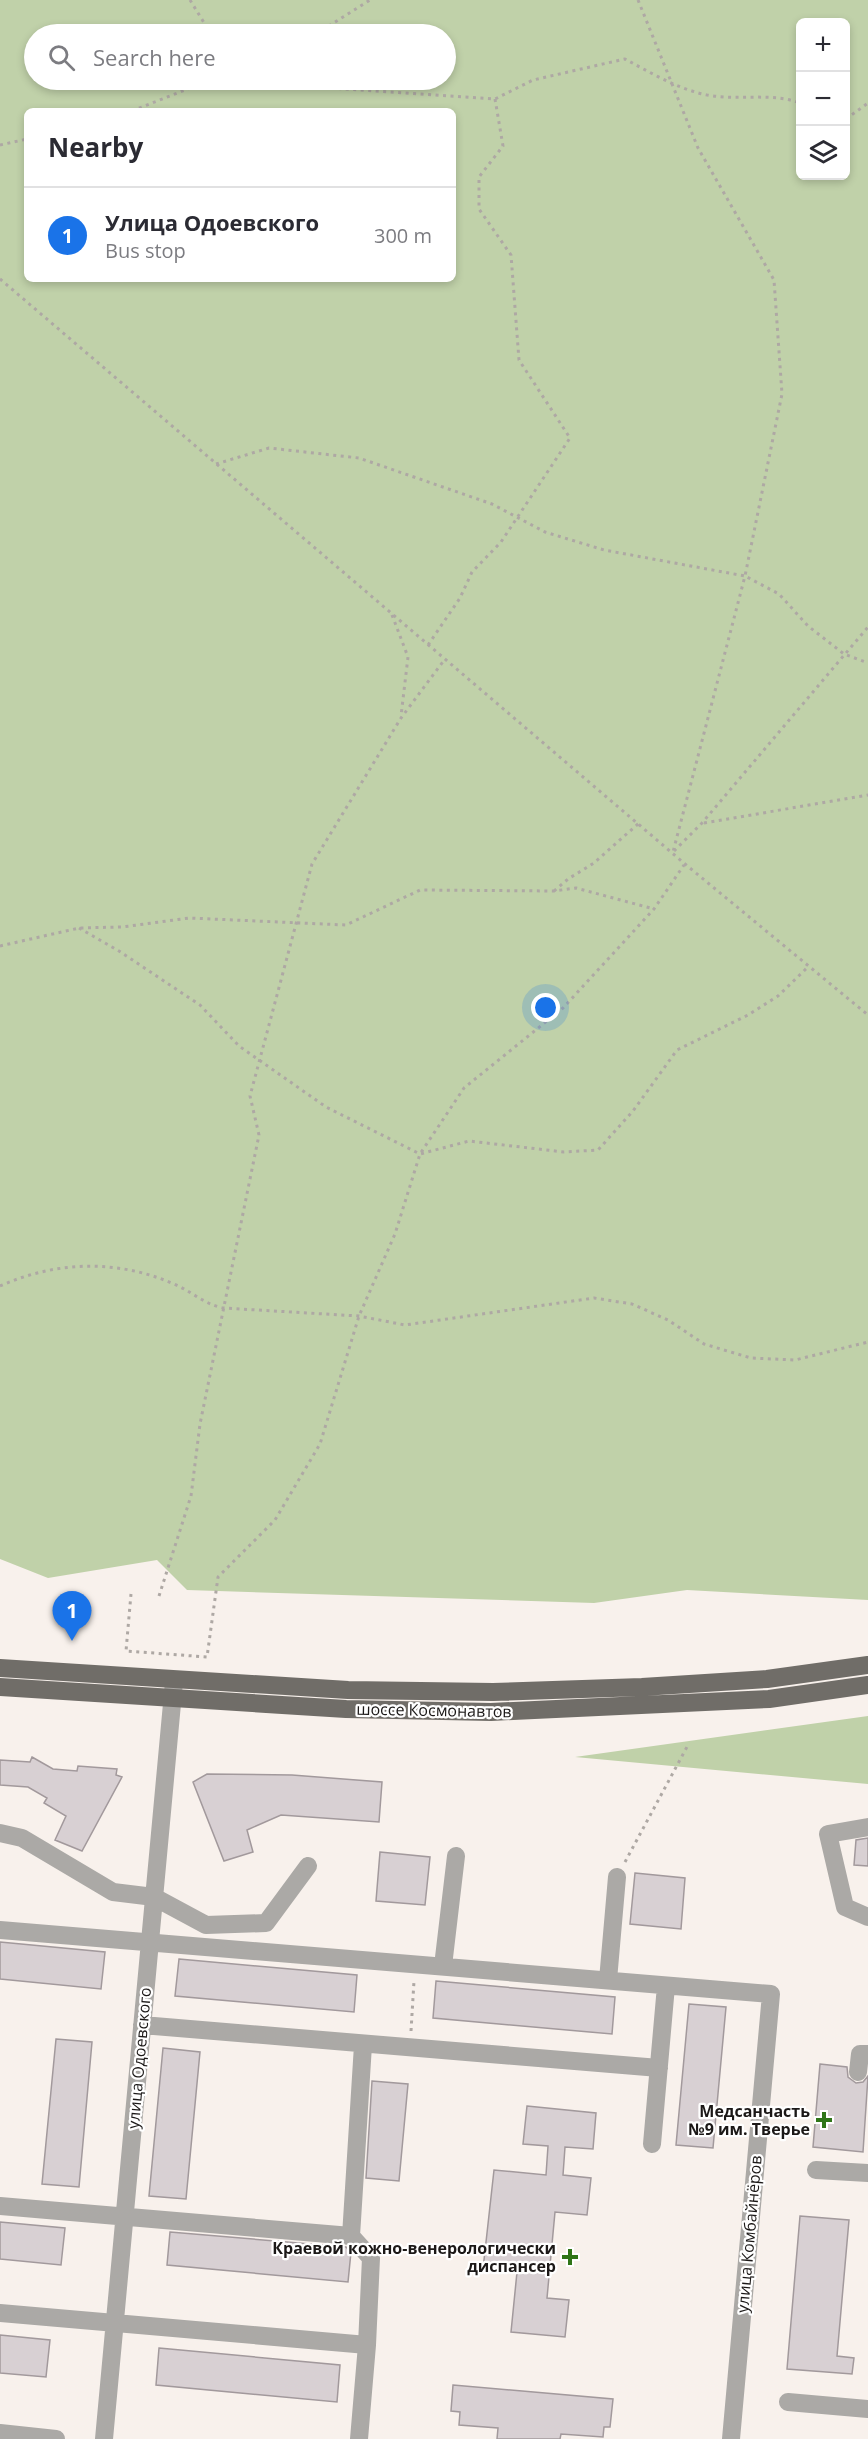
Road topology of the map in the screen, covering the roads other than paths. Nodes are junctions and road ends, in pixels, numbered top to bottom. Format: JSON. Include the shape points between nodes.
{"nodes":[{"id":1,"x":868,"y":1665,"type":"edge"},
{"id":2,"x":0,"y":1668,"type":"edge"},
{"id":3,"x":175,"y":1678,"type":"junction"},
{"id":4,"x":868,"y":1685,"type":"edge"},
{"id":5,"x":0,"y":1687,"type":"edge"},
{"id":6,"x":173,"y":1697,"type":"junction"},
{"id":7,"x":868,"y":1827,"type":"edge"},
{"id":8,"x":0,"y":1833,"type":"edge"},
{"id":9,"x":456,"y":1856,"type":"dead end"},
{"id":10,"x":308,"y":1866,"type":"dead end"},
{"id":11,"x":617,"y":1877,"type":"road end"},
{"id":12,"x":154,"y":1897,"type":"junction"},
{"id":13,"x":868,"y":1917,"type":"edge"},
{"id":14,"x":0,"y":1930,"type":"edge"},
{"id":15,"x":149,"y":1942,"type":"junction"},
{"id":16,"x":443,"y":1966,"type":"junction"},
{"id":17,"x":608,"y":1980,"type":"junction"},
{"id":18,"x":666,"y":1986,"type":"junction"},
{"id":19,"x":142,"y":2025,"type":"junction"},
{"id":20,"x":363,"y":2045,"type":"junction"},
{"id":21,"x":868,"y":2054,"type":"edge"},
{"id":22,"x":659,"y":2068,"type":"junction"},
{"id":23,"x":858,"y":2072,"type":"dead end"},
{"id":24,"x":652,"y":2144,"type":"dead end"},
{"id":25,"x":816,"y":2170,"type":"dead end"},
{"id":26,"x":868,"y":2174,"type":"edge"},
{"id":27,"x":0,"y":2206,"type":"edge"},
{"id":28,"x":124,"y":2217,"type":"junction"},
{"id":29,"x":351,"y":2236,"type":"junction"},
{"id":30,"x":0,"y":2313,"type":"edge"},
{"id":31,"x":115,"y":2324,"type":"junction"},
{"id":32,"x":368,"y":2345,"type":"junction"},
{"id":33,"x":788,"y":2402,"type":"dead end"},
{"id":34,"x":868,"y":2409,"type":"edge"},
{"id":35,"x":0,"y":2433,"type":"edge"},
{"id":36,"x":56,"y":2439,"type":"edge"},
{"id":37,"x":104,"y":2439,"type":"edge"},
{"id":38,"x":359,"y":2439,"type":"edge"},
{"id":39,"x":731,"y":2439,"type":"edge"}],
"edges":[{"from":1,"to":3,"type":"main road","name":"шоссе Космонавтов","via":[[767,1679],[493,1692],[348,1690]]},
{"from":2,"to":3,"type":"main road","name":"шоссе Космонавтов"},
{"from":3,"to":6,"type":"street","name":"улица Одоевского"},
{"from":4,"to":6,"type":"main road","name":"шоссе Космонавтов","via":[[769,1698],[491,1712]]},
{"from":5,"to":6,"type":"main road","name":"шоссе Космонавтов"},
{"from":6,"to":12,"type":"street","name":"улица Одоевского"},
{"from":7,"to":13,"type":"street","via":[[828,1834],[845,1907]]},
{"from":8,"to":12,"type":"street","via":[[22,1838],[113,1892]]},
{"from":9,"to":16,"type":"street"},
{"from":10,"to":12,"type":"street","via":[[266,1923],[206,1925]]},
{"from":11,"to":17,"type":"street"},
{"from":12,"to":15,"type":"street","name":"улица Одоевского"},
{"from":14,"to":15,"type":"street"},
{"from":15,"to":16,"type":"street"},
{"from":15,"to":19,"type":"street","name":"улица Одоевского"},
{"from":16,"to":17,"type":"street"},
{"from":17,"to":18,"type":"street"},
{"from":18,"to":22,"type":"street"},
{"from":18,"to":39,"type":"street","name":"улица Комбайнёров","via":[[771,1994]]},
{"from":19,"to":20,"type":"street"},
{"from":19,"to":28,"type":"street","name":"улица Одоевского"},
{"from":20,"to":22,"type":"street"},
{"from":20,"to":29,"type":"street"},
{"from":21,"to":23,"type":"street","via":[[860,2054]]},
{"from":22,"to":24,"type":"street"},
{"from":25,"to":26,"type":"street"},
{"from":27,"to":28,"type":"street"},
{"from":28,"to":29,"type":"street"},
{"from":28,"to":31,"type":"street","name":"улица Одоевского"},
{"from":29,"to":32,"type":"street","via":[[370,2258]]},
{"from":30,"to":31,"type":"street"},
{"from":31,"to":32,"type":"street"},
{"from":31,"to":37,"type":"street","name":"улица Одоевского"},
{"from":32,"to":38,"type":"street"},
{"from":33,"to":34,"type":"street"},
{"from":35,"to":36,"type":"street"}]}
